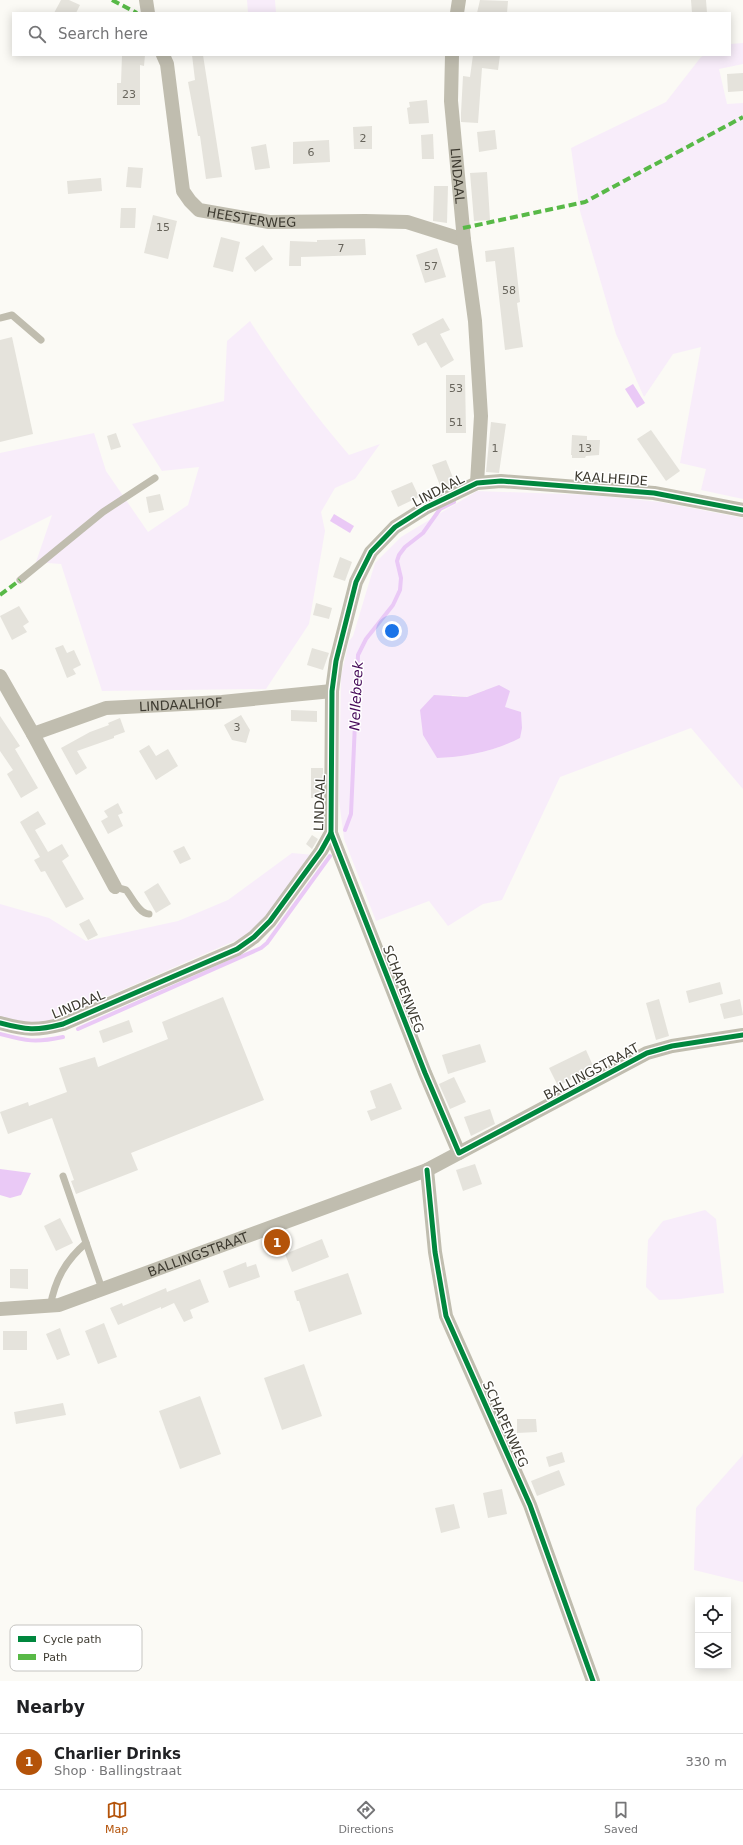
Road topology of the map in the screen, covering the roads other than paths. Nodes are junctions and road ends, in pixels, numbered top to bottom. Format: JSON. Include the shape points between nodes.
{"nodes":[{"id":1,"x":146,"y":0,"type":"edge"},
{"id":2,"x":459,"y":0,"type":"edge"},
{"id":3,"x":148,"y":12,"type":"edge"},
{"id":4,"x":457,"y":12,"type":"edge"},
{"id":5,"x":163,"y":56,"type":"edge"},
{"id":6,"x":452,"y":56,"type":"edge"},
{"id":7,"x":464,"y":240,"type":"junction"},
{"id":8,"x":0,"y":318,"type":"edge"},
{"id":9,"x":41,"y":340,"type":"dead end"},
{"id":10,"x":155,"y":478,"type":"dead end"},
{"id":11,"x":477,"y":483,"type":"junction"},
{"id":12,"x":743,"y":510,"type":"edge"},
{"id":13,"x":20,"y":580,"type":"dead end"},
{"id":14,"x":0,"y":676,"type":"edge"},
{"id":15,"x":332,"y":691,"type":"junction"},
{"id":16,"x":33,"y":734,"type":"junction"},
{"id":17,"x":331,"y":833,"type":"junction"},
{"id":18,"x":115,"y":887,"type":"joint"},
{"id":19,"x":148,"y":914,"type":"dead end"},
{"id":20,"x":0,"y":1023,"type":"edge"},
{"id":21,"x":743,"y":1034,"type":"edge"},
{"id":22,"x":459,"y":1152,"type":"junction"},
{"id":23,"x":427,"y":1170,"type":"junction"},
{"id":24,"x":63,"y":1176,"type":"dead end"},
{"id":25,"x":86,"y":1243,"type":"junction"},
{"id":26,"x":102,"y":1289,"type":"junction"},
{"id":27,"x":50,"y":1307,"type":"junction"},
{"id":28,"x":0,"y":1309,"type":"edge"},
{"id":29,"x":593,"y":1681,"type":"edge"}],
"edges":[{"from":1,"to":3,"type":"street"},
{"from":2,"to":4,"type":"street"},
{"from":5,"to":7,"type":"street","name":"HEESTERWEG","via":[[167,64],[183,191],[200,210],[269,222],[407,222]]},
{"from":6,"to":7,"type":"street","name":"LINDAAL","via":[[451,101]]},
{"from":7,"to":11,"type":"street","name":"LINDAAL","via":[[474,321],[481,416]]},
{"from":8,"to":9,"type":"lane","via":[[12,315]]},
{"from":10,"to":13,"type":"lane","via":[[103,512]]},
{"from":11,"to":12,"type":"street","name":"KAALHEIDE","via":[[501,481],[654,493]]},
{"from":11,"to":15,"type":"street","name":"LINDAAL","via":[[425,508],[395,527],[371,552],[356,582],[346,616]]},
{"from":14,"to":16,"type":"street"},
{"from":15,"to":16,"type":"street","name":"LINDAALHOF","via":[[222,702],[106,708]]},
{"from":15,"to":17,"type":"street","name":"LINDAAL"},
{"from":16,"to":18,"type":"street"},
{"from":17,"to":20,"type":"street","name":"LINDAAL","via":[[321,851],[270,921],[237,949],[63,1024],[45,1029],[26,1030]]},
{"from":17,"to":22,"type":"street","name":"SCHAPENWEG","via":[[425,1073]]},
{"from":18,"to":19,"type":"lane","via":[[126,890],[140,910]]},
{"from":21,"to":22,"type":"street","name":"BALLINGSTRAAT","via":[[672,1046],[648,1053]]},
{"from":22,"to":23,"type":"street","name":"BALLINGSTRAAT"},
{"from":23,"to":26,"type":"street","name":"BALLINGSTRAAT"},
{"from":23,"to":29,"type":"street","name":"SCHAPENWEG","via":[[435,1252],[446,1316],[530,1505]]},
{"from":24,"to":25,"type":"lane"},
{"from":25,"to":26,"type":"lane"},
{"from":25,"to":27,"type":"lane","via":[[62,1269],[53,1289]]},
{"from":26,"to":27,"type":"street","name":"BALLINGSTRAAT"},
{"from":27,"to":28,"type":"street","name":"BALLINGSTRAAT"}]}
